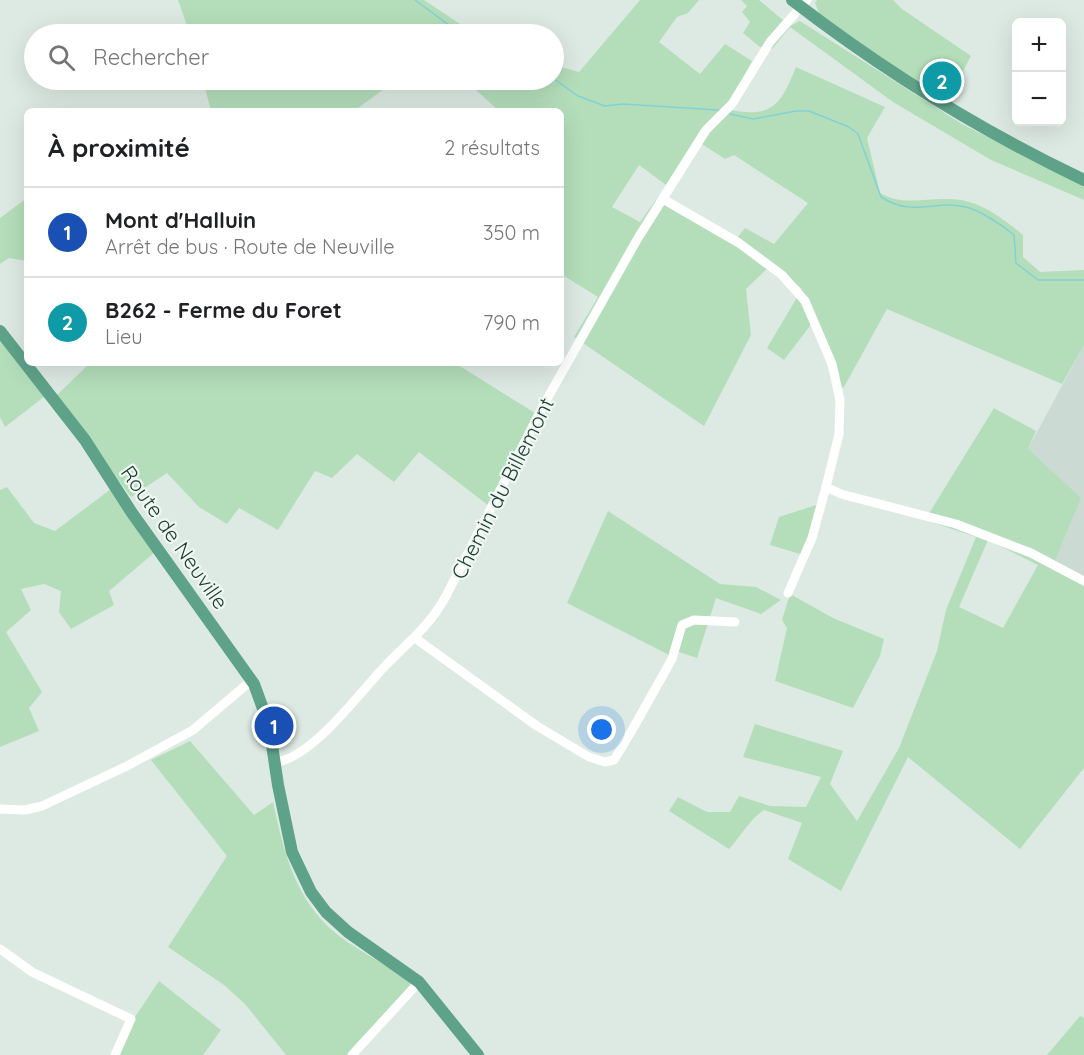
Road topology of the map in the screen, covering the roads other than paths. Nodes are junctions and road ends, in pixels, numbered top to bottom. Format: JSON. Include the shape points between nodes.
{"nodes":[{"id":1,"x":796,"y":4,"type":"edge"},
{"id":2,"x":1084,"y":180,"type":"edge"},
{"id":3,"x":663,"y":199,"type":"junction"},
{"id":4,"x":0,"y":331,"type":"edge"},
{"id":5,"x":24,"y":362,"type":"edge"},
{"id":6,"x":27,"y":366,"type":"edge"},
{"id":7,"x":826,"y":488,"type":"junction"},
{"id":8,"x":1084,"y":582,"type":"edge"},
{"id":9,"x":788,"y":593,"type":"dead end"},
{"id":10,"x":735,"y":622,"type":"dead end"},
{"id":11,"x":415,"y":638,"type":"junction"},
{"id":12,"x":252,"y":680,"type":"junction"},
{"id":13,"x":274,"y":762,"type":"junction"},
{"id":14,"x":0,"y":809,"type":"edge"},
{"id":15,"x":0,"y":949,"type":"edge"},
{"id":16,"x":419,"y":982,"type":"junction"},
{"id":17,"x":116,"y":1055,"type":"edge"},
{"id":18,"x":352,"y":1055,"type":"edge"},
{"id":19,"x":478,"y":1055,"type":"edge"}],
"edges":[{"from":1,"to":2,"type":"main road","via":[[854,48],[971,123]]},
{"from":1,"to":3,"type":"street","name":"Chemin du Billemont","via":[[734,101],[702,136]]},
{"from":3,"to":7,"type":"street","via":[[739,243],[782,275],[805,301],[832,364],[840,400],[839,434]]},
{"from":3,"to":11,"type":"street","name":"Chemin du Billemont","via":[[566,363],[442,605]]},
{"from":4,"to":5,"type":"main road","name":"Route de Neuville"},
{"from":6,"to":12,"type":"main road","name":"Route de Neuville","via":[[91,448]]},
{"from":7,"to":8,"type":"street","via":[[935,517],[1004,542]]},
{"from":7,"to":9,"type":"street","via":[[812,538]]},
{"from":10,"to":11,"type":"street","via":[[694,620],[682,625],[672,659],[632,732],[614,760],[606,762],[589,758],[542,729]]},
{"from":11,"to":13,"type":"street","name":"Chemin du Billemont","via":[[324,732],[291,758]]},
{"from":12,"to":13,"type":"main road","name":"Route de Neuville","via":[[267,717]]},
{"from":12,"to":14,"type":"street","via":[[193,730],[136,762],[42,806]]},
{"from":13,"to":16,"type":"main road","name":"Route de Neuville","via":[[285,842],[304,890],[336,928]]},
{"from":15,"to":17,"type":"street","via":[[32,972],[130,1019]]},
{"from":16,"to":18,"type":"street"},
{"from":16,"to":19,"type":"main road","name":"Route de Neuville"}]}
